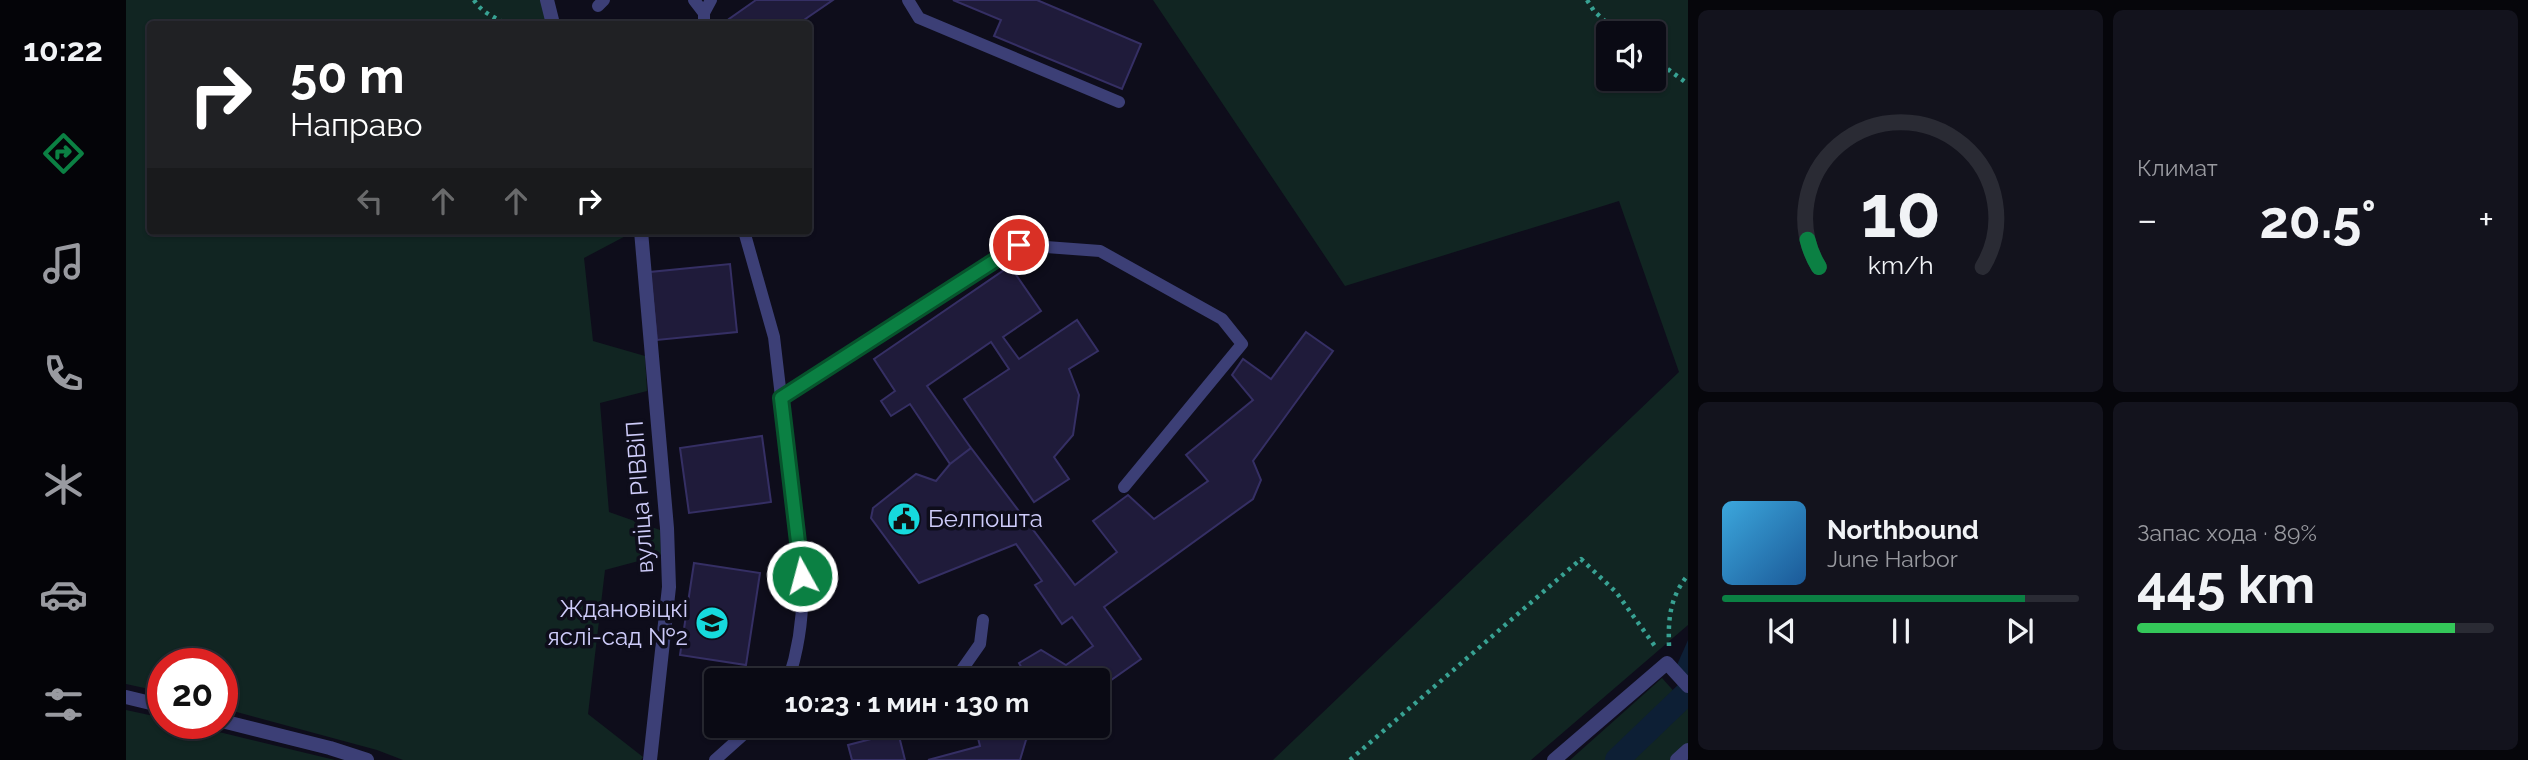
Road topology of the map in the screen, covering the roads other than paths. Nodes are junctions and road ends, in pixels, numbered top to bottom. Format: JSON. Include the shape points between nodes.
{"nodes":[{"id":1,"x":547,"y":0,"type":"edge"},
{"id":2,"x":694,"y":0,"type":"edge"},
{"id":3,"x":710,"y":0,"type":"edge"},
{"id":4,"x":908,"y":0,"type":"edge"},
{"id":5,"x":704,"y":19,"type":"edge"},
{"id":6,"x":552,"y":21,"type":"edge"},
{"id":7,"x":1119,"y":102,"type":"dead end"},
{"id":8,"x":641,"y":235,"type":"edge"},
{"id":9,"x":745,"y":235,"type":"edge"},
{"id":10,"x":781,"y":398,"type":"junction"},
{"id":11,"x":1124,"y":487,"type":"dead end"},
{"id":12,"x":983,"y":620,"type":"dead end"},
{"id":13,"x":792,"y":668,"type":"edge"},
{"id":14,"x":963,"y":668,"type":"edge"},
{"id":15,"x":1688,"y":687,"type":"edge"},
{"id":16,"x":126,"y":697,"type":"edge"},
{"id":17,"x":147,"y":702,"type":"edge"},
{"id":18,"x":238,"y":725,"type":"edge"},
{"id":19,"x":740,"y":738,"type":"edge"},
{"id":20,"x":1688,"y":750,"type":"edge"},
{"id":21,"x":367,"y":760,"type":"edge"},
{"id":22,"x":649,"y":760,"type":"edge"},
{"id":23,"x":715,"y":760,"type":"edge"},
{"id":24,"x":1555,"y":760,"type":"edge"},
{"id":25,"x":1676,"y":760,"type":"edge"}],
"edges":[{"from":1,"to":6,"type":"street"},
{"from":2,"to":5,"type":"lane"},
{"from":3,"to":5,"type":"lane"},
{"from":4,"to":7,"type":"lane","via":[[919,18]]},
{"from":8,"to":22,"type":"street","name":"вуліца РІВВіП","via":[[669,587]]},
{"from":9,"to":10,"type":"lane","via":[[774,337]]},
{"from":10,"to":11,"type":"lane","via":[[1019,245],[1100,251],[1222,320],[1242,344]]},
{"from":10,"to":13,"type":"lane","via":[[804,602],[802,635]]},
{"from":12,"to":14,"type":"lane","via":[[979,644]]},
{"from":15,"to":24,"type":"street","via":[[1667,663]]},
{"from":16,"to":17,"type":"street"},
{"from":18,"to":21,"type":"street"},
{"from":19,"to":23,"type":"lane"},
{"from":20,"to":25,"type":"street"}]}
